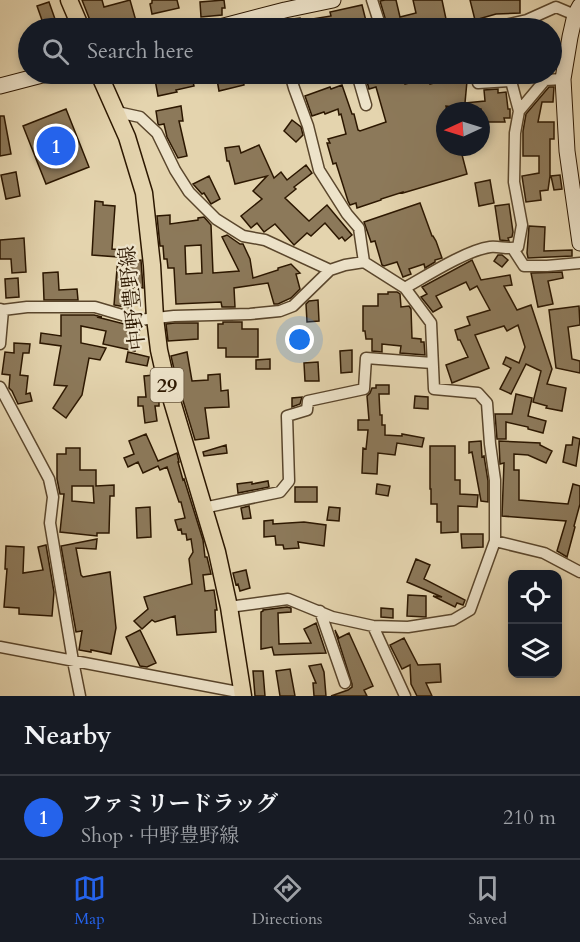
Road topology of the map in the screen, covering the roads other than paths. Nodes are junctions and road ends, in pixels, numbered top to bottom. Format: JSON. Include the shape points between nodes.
{"nodes":[{"id":1,"x":69,"y":0,"type":"edge"},
{"id":2,"x":333,"y":0,"type":"edge"},
{"id":3,"x":372,"y":0,"type":"edge"},
{"id":4,"x":281,"y":8,"type":"edge"},
{"id":5,"x":578,"y":10,"type":"edge"},
{"id":6,"x":77,"y":18,"type":"edge"},
{"id":7,"x":248,"y":18,"type":"edge"},
{"id":8,"x":378,"y":18,"type":"edge"},
{"id":9,"x":531,"y":18,"type":"edge"},
{"id":10,"x":575,"y":38,"type":"edge"},
{"id":11,"x":563,"y":79,"type":"joint"},
{"id":12,"x":18,"y":81,"type":"edge"},
{"id":13,"x":104,"y":84,"type":"edge"},
{"id":14,"x":293,"y":84,"type":"edge"},
{"id":15,"x":360,"y":84,"type":"edge"},
{"id":16,"x":512,"y":84,"type":"edge"},
{"id":17,"x":542,"y":84,"type":"edge"},
{"id":18,"x":0,"y":86,"type":"edge"},
{"id":19,"x":366,"y":105,"type":"dead end"},
{"id":20,"x":519,"y":111,"type":"junction"},
{"id":21,"x":117,"y":112,"type":"junction"},
{"id":22,"x":580,"y":243,"type":"edge"},
{"id":23,"x":513,"y":249,"type":"junction"},
{"id":24,"x":364,"y":262,"type":"junction"},
{"id":25,"x":580,"y":263,"type":"edge"},
{"id":26,"x":330,"y":270,"type":"junction"},
{"id":27,"x":405,"y":288,"type":"junction"},
{"id":28,"x":1,"y":309,"type":"edge"},
{"id":29,"x":155,"y":318,"type":"junction"},
{"id":30,"x":0,"y":344,"type":"edge"},
{"id":31,"x":432,"y":363,"type":"junction"},
{"id":32,"x":0,"y":387,"type":"edge"},
{"id":33,"x":203,"y":508,"type":"junction"},
{"id":34,"x":495,"y":541,"type":"junction"},
{"id":35,"x":580,"y":572,"type":"edge"},
{"id":36,"x":229,"y":607,"type":"junction"},
{"id":37,"x":320,"y":611,"type":"junction"},
{"id":38,"x":373,"y":626,"type":"junction"},
{"id":39,"x":0,"y":647,"type":"edge"},
{"id":40,"x":73,"y":662,"type":"junction"},
{"id":41,"x":345,"y":683,"type":"dead end"},
{"id":42,"x":243,"y":694,"type":"edge"},
{"id":43,"x":80,"y":696,"type":"edge"},
{"id":44,"x":405,"y":696,"type":"edge"}],
"edges":[{"from":1,"to":6,"type":"main road"},
{"from":2,"to":4,"type":"street"},
{"from":3,"to":8,"type":"street"},
{"from":4,"to":7,"type":"street"},
{"from":5,"to":9,"type":"street","via":[[556,7]]},
{"from":5,"to":10,"type":"street"},
{"from":10,"to":11,"type":"street"},
{"from":11,"to":22,"type":"street","via":[[567,151]]},
{"from":12,"to":18,"type":"street"},
{"from":13,"to":21,"type":"main road","name":"中野豊野線","number":"29"},
{"from":14,"to":24,"type":"street","via":[[319,170],[359,228]]},
{"from":15,"to":19,"type":"street"},
{"from":16,"to":20,"type":"street"},
{"from":17,"to":20,"type":"street"},
{"from":20,"to":23,"type":"street","via":[[514,182],[522,225],[518,247]]},
{"from":21,"to":26,"type":"street","via":[[140,117],[157,133],[189,192],[216,219],[243,236],[265,240]]},
{"from":21,"to":29,"type":"main road","name":"中野豊野線","number":"29","via":[[144,193]]},
{"from":23,"to":25,"type":"street","via":[[524,266]]},
{"from":23,"to":27,"type":"street","via":[[490,247],[466,255]]},
{"from":24,"to":26,"type":"street"},
{"from":24,"to":27,"type":"street"},
{"from":26,"to":29,"type":"street","via":[[293,306],[280,311]]},
{"from":27,"to":31,"type":"street","via":[[431,323]]},
{"from":28,"to":29,"type":"street","via":[[94,307],[140,320]]},
{"from":28,"to":30,"type":"street"},
{"from":29,"to":33,"type":"main road","name":"中野豊野線","number":"29","via":[[166,381]]},
{"from":31,"to":33,"type":"street","via":[[366,358],[364,389],[308,401],[306,410],[286,416],[289,481],[280,492]]},
{"from":31,"to":34,"type":"street","via":[[434,389],[478,393],[487,403],[495,480]]},
{"from":32,"to":40,"type":"street","via":[[49,479],[53,497],[50,524]]},
{"from":33,"to":36,"type":"main road","name":"中野豊野線","number":"29"},
{"from":34,"to":35,"type":"street","via":[[544,553]]},
{"from":34,"to":38,"type":"street","via":[[470,610],[453,620],[408,627]]},
{"from":36,"to":37,"type":"street","via":[[288,599]]},
{"from":36,"to":42,"type":"main road","name":"中野豊野線","number":"29"},
{"from":37,"to":38,"type":"street"},
{"from":37,"to":41,"type":"street"},
{"from":38,"to":44,"type":"street"},
{"from":39,"to":40,"type":"street"},
{"from":40,"to":42,"type":"street"},
{"from":40,"to":43,"type":"street"}]}
